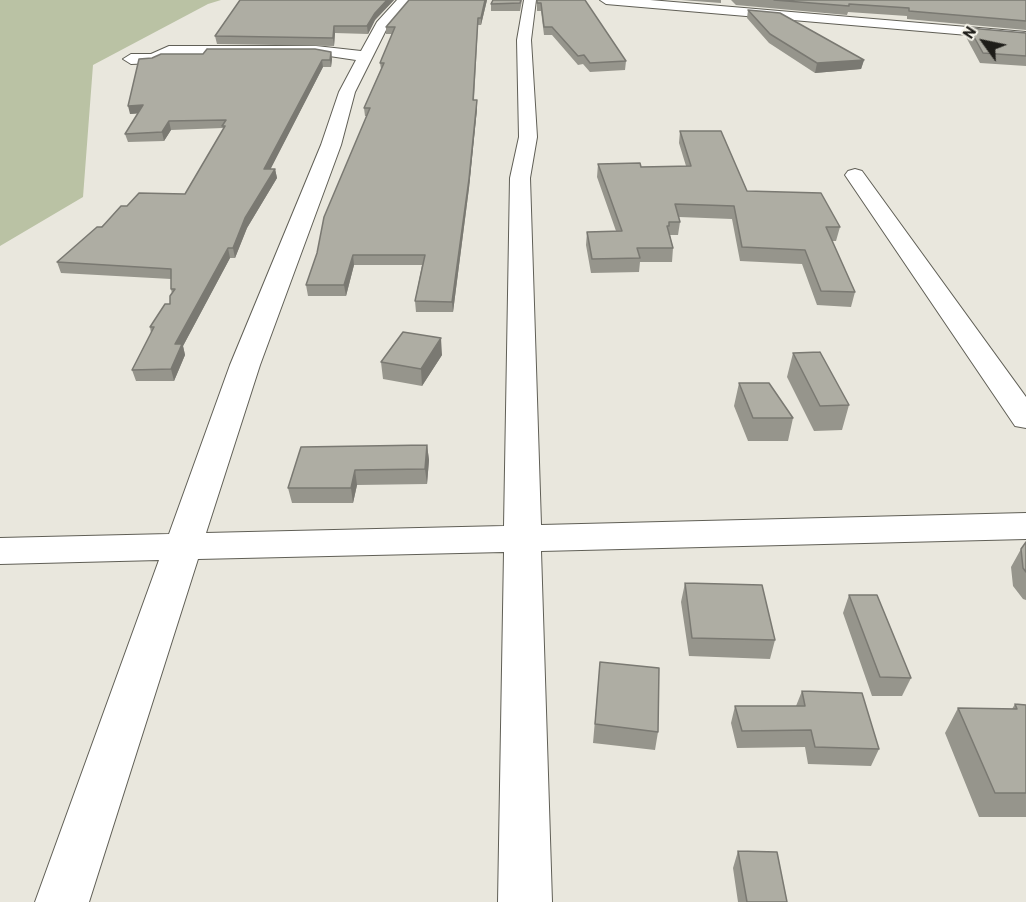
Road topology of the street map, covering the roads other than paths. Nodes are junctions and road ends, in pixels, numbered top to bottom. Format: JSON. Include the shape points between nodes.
{"nodes":[{"id":1,"x":407,"y":0,"type":"edge"},
{"id":2,"x":530,"y":0,"type":"edge"},
{"id":3,"x":606,"y":0,"type":"edge"},
{"id":4,"x":1026,"y":36,"type":"edge"},
{"id":5,"x":364,"y":56,"type":"junction"},
{"id":6,"x":131,"y":59,"type":"dead end"},
{"id":7,"x":855,"y":175,"type":"dead end"},
{"id":8,"x":1026,"y":419,"type":"edge"},
{"id":9,"x":1026,"y":526,"type":"edge"},
{"id":10,"x":522,"y":539,"type":"junction"},
{"id":11,"x":183,"y":547,"type":"junction"},
{"id":12,"x":0,"y":551,"type":"edge"},
{"id":13,"x":62,"y":902,"type":"edge"},
{"id":14,"x":525,"y":902,"type":"edge"}],
"edges":[{"from":1,"to":5,"type":"street","via":[[382,25]]},
{"from":2,"to":10,"type":"street","via":[[524,40],[528,137],[520,178]]},
{"from":3,"to":4,"type":"street"},
{"from":5,"to":6,"type":"street","via":[[307,50],[169,50],[154,58]]},
{"from":5,"to":11,"type":"street","via":[[245,365]]},
{"from":7,"to":8,"type":"street"},
{"from":9,"to":10,"type":"street"},
{"from":10,"to":11,"type":"street"},
{"from":10,"to":14,"type":"street"},
{"from":11,"to":12,"type":"street"},
{"from":11,"to":13,"type":"street"}]}
